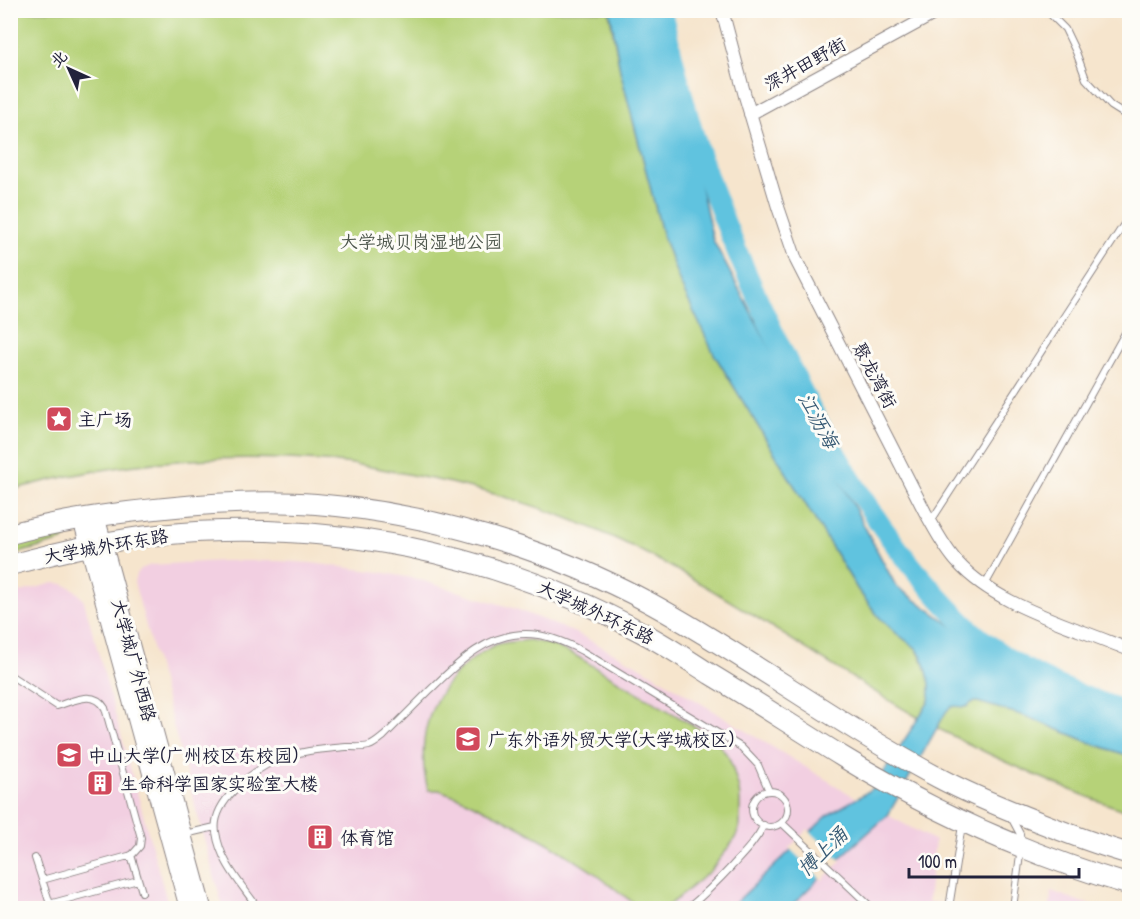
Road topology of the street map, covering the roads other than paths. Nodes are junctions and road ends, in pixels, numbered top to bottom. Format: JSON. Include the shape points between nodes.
{"nodes":[{"id":1,"x":722,"y":10,"type":"edge"},
{"id":2,"x":941,"y":10,"type":"edge"},
{"id":3,"x":1047,"y":10,"type":"edge"},
{"id":4,"x":750,"y":114,"type":"junction"},
{"id":5,"x":1130,"y":118,"type":"edge"},
{"id":6,"x":1130,"y":215,"type":"edge"},
{"id":7,"x":1130,"y":324,"type":"edge"},
{"id":8,"x":88,"y":517,"type":"junction"},
{"id":9,"x":931,"y":522,"type":"junction"},
{"id":10,"x":10,"y":534,"type":"edge"},
{"id":11,"x":96,"y":546,"type":"junction"},
{"id":12,"x":10,"y":566,"type":"edge"},
{"id":13,"x":985,"y":585,"type":"junction"},
{"id":14,"x":1130,"y":650,"type":"edge"},
{"id":15,"x":10,"y":675,"type":"edge"},
{"id":16,"x":769,"y":791,"type":"junction"},
{"id":17,"x":981,"y":799,"type":"junction"},
{"id":18,"x":1004,"y":809,"type":"junction"},
{"id":19,"x":782,"y":823,"type":"junction"},
{"id":20,"x":967,"y":823,"type":"junction"},
{"id":21,"x":764,"y":825,"type":"junction"},
{"id":22,"x":215,"y":827,"type":"junction"},
{"id":23,"x":1065,"y":832,"type":"junction"},
{"id":24,"x":176,"y":836,"type":"junction"},
{"id":25,"x":1021,"y":847,"type":"junction"},
{"id":26,"x":1130,"y":854,"type":"edge"},
{"id":27,"x":131,"y":855,"type":"junction"},
{"id":28,"x":35,"y":858,"type":"dead end"},
{"id":29,"x":1054,"y":860,"type":"junction"},
{"id":30,"x":42,"y":880,"type":"junction"},
{"id":31,"x":138,"y":880,"type":"junction"},
{"id":32,"x":1130,"y":885,"type":"edge"},
{"id":33,"x":142,"y":892,"type":"dead end"},
{"id":34,"x":50,"y":904,"type":"junction"},
{"id":35,"x":34,"y":909,"type":"edge"},
{"id":36,"x":189,"y":909,"type":"edge"},
{"id":37,"x":202,"y":909,"type":"edge"},
{"id":38,"x":258,"y":909,"type":"edge"},
{"id":39,"x":688,"y":909,"type":"edge"},
{"id":40,"x":872,"y":909,"type":"edge"},
{"id":41,"x":949,"y":909,"type":"edge"},
{"id":42,"x":1013,"y":909,"type":"edge"}],
"edges":[{"from":1,"to":4,"type":"street","name":"聚龙湾街"},
{"from":2,"to":4,"type":"street","name":"深井田野街"},
{"from":3,"to":5,"type":"lane","via":[[1065,29],[1086,79],[1111,106]]},
{"from":4,"to":9,"type":"street","name":"聚龙湾街","via":[[796,260]]},
{"from":6,"to":9,"type":"lane"},
{"from":7,"to":13,"type":"lane"},
{"from":8,"to":10,"type":"main road","name":"大学城外环东路"},
{"from":8,"to":11,"type":"main road","name":"大学城广外西路"},
{"from":8,"to":17,"type":"main road","name":"大学城外环东路","via":[[226,502],[316,504],[404,516],[505,543],[554,559],[648,602],[884,747]]},
{"from":9,"to":13,"type":"street","name":"聚龙湾街","via":[[957,562]]},
{"from":11,"to":12,"type":"main road","name":"大学城外环东路"},
{"from":11,"to":20,"type":"main road","name":"大学城外环东路","via":[[208,531],[291,532],[381,542],[483,565],[551,589],[643,633],[868,772]]},
{"from":11,"to":24,"type":"main road","name":"大学城广外西路"},
{"from":13,"to":14,"type":"street","name":"聚龙湾街","via":[[1049,619]]},
{"from":15,"to":27,"type":"lane","via":[[57,706],[90,697],[102,702],[141,838]]},
{"from":16,"to":19,"type":"lane","via":[[781,794],[788,804]]},
{"from":16,"to":21,"type":"lane","via":[[757,797],[752,808],[754,817]]},
{"from":16,"to":22,"type":"lane","via":[[758,765],[733,741],[566,643],[516,634],[484,644],[466,656],[373,744],[307,751],[262,767],[229,796],[218,813]]},
{"from":17,"to":18,"type":"main road","name":"大学城外环东路"},
{"from":17,"to":20,"type":"main road","via":[[980,811]]},
{"from":18,"to":23,"type":"main road","name":"大学城外环东路"},
{"from":18,"to":25,"type":"lane","via":[[1019,830]]},
{"from":19,"to":21,"type":"lane"},
{"from":19,"to":40,"type":"lane"},
{"from":20,"to":25,"type":"main road","name":"大学城外环东路"},
{"from":20,"to":41,"type":"lane"},
{"from":21,"to":39,"type":"lane","via":[[744,853]]},
{"from":22,"to":24,"type":"lane"},
{"from":22,"to":38,"type":"lane","via":[[226,862]]},
{"from":23,"to":26,"type":"main road","name":"大学城外环东路"},
{"from":23,"to":29,"type":"main road","via":[[1056,845]]},
{"from":24,"to":36,"type":"main road","name":"大学城广外西路"},
{"from":24,"to":37,"type":"main road","name":"大学城广外西路"},
{"from":25,"to":29,"type":"main road","name":"大学城外环东路"},
{"from":25,"to":42,"type":"lane"},
{"from":27,"to":30,"type":"lane"},
{"from":27,"to":31,"type":"lane"},
{"from":28,"to":30,"type":"lane"},
{"from":29,"to":32,"type":"main road","name":"大学城外环东路"},
{"from":30,"to":34,"type":"lane"},
{"from":31,"to":33,"type":"lane"},
{"from":31,"to":34,"type":"lane"},
{"from":34,"to":35,"type":"lane"}]}
